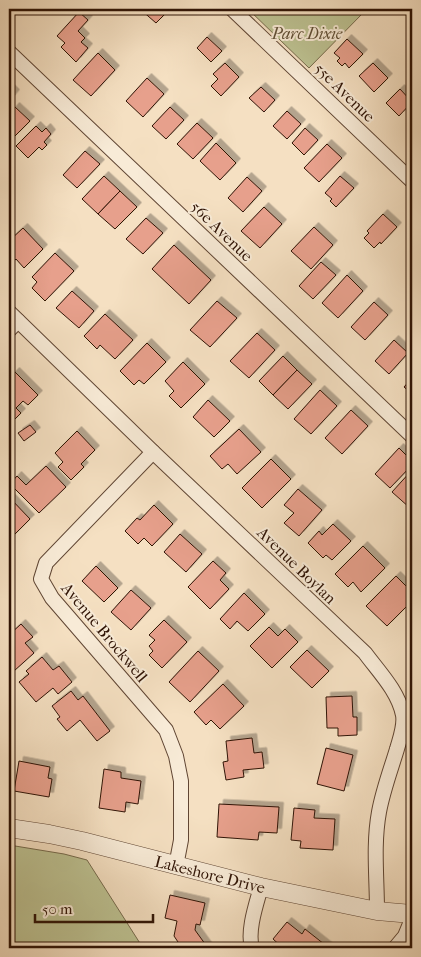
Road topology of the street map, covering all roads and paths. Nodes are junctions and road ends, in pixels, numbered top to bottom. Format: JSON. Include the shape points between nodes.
{"nodes":[{"id":1,"x":232,"y":9,"type":"edge"},
{"id":2,"x":9,"y":52,"type":"edge"},
{"id":3,"x":412,"y":181,"type":"edge"},
{"id":4,"x":12,"y":321,"type":"edge"},
{"id":5,"x":412,"y":436,"type":"edge"},
{"id":6,"x":153,"y":452,"type":"junction"},
{"id":7,"x":9,"y":828,"type":"edge"},
{"id":8,"x":176,"y":866,"type":"junction"},
{"id":9,"x":261,"y":887,"type":"junction"},
{"id":10,"x":376,"y":912,"type":"junction"},
{"id":11,"x":412,"y":914,"type":"edge"},
{"id":12,"x":412,"y":919,"type":"edge"},
{"id":13,"x":252,"y":948,"type":"edge"},
{"id":14,"x":395,"y":948,"type":"edge"}],
"edges":[{"from":1,"to":3,"type":"street","name":"55e Avenue"},
{"from":2,"to":5,"type":"street","name":"56e Avenue"},
{"from":4,"to":6,"type":"street","name":"Avenue Boylan"},
{"from":6,"to":8,"type":"street","name":"Avenue Brockwell","via":[[46,563],[41,579],[52,598],[166,730],[181,781],[181,840]]},
{"from":6,"to":10,"type":"street","name":"Avenue Boylan","via":[[365,653],[400,703],[402,732],[377,829]]},
{"from":7,"to":8,"type":"street","name":"Lakeshore Drive","via":[[82,841]]},
{"from":8,"to":9,"type":"street","name":"Lakeshore Drive"},
{"from":9,"to":10,"type":"street","name":"Lakeshore Drive"},
{"from":9,"to":13,"type":"street","via":[[251,930]]},
{"from":10,"to":11,"type":"street","name":"Lakeshore Drive"},
{"from":12,"to":14,"type":"street","via":[[405,936]]}]}
